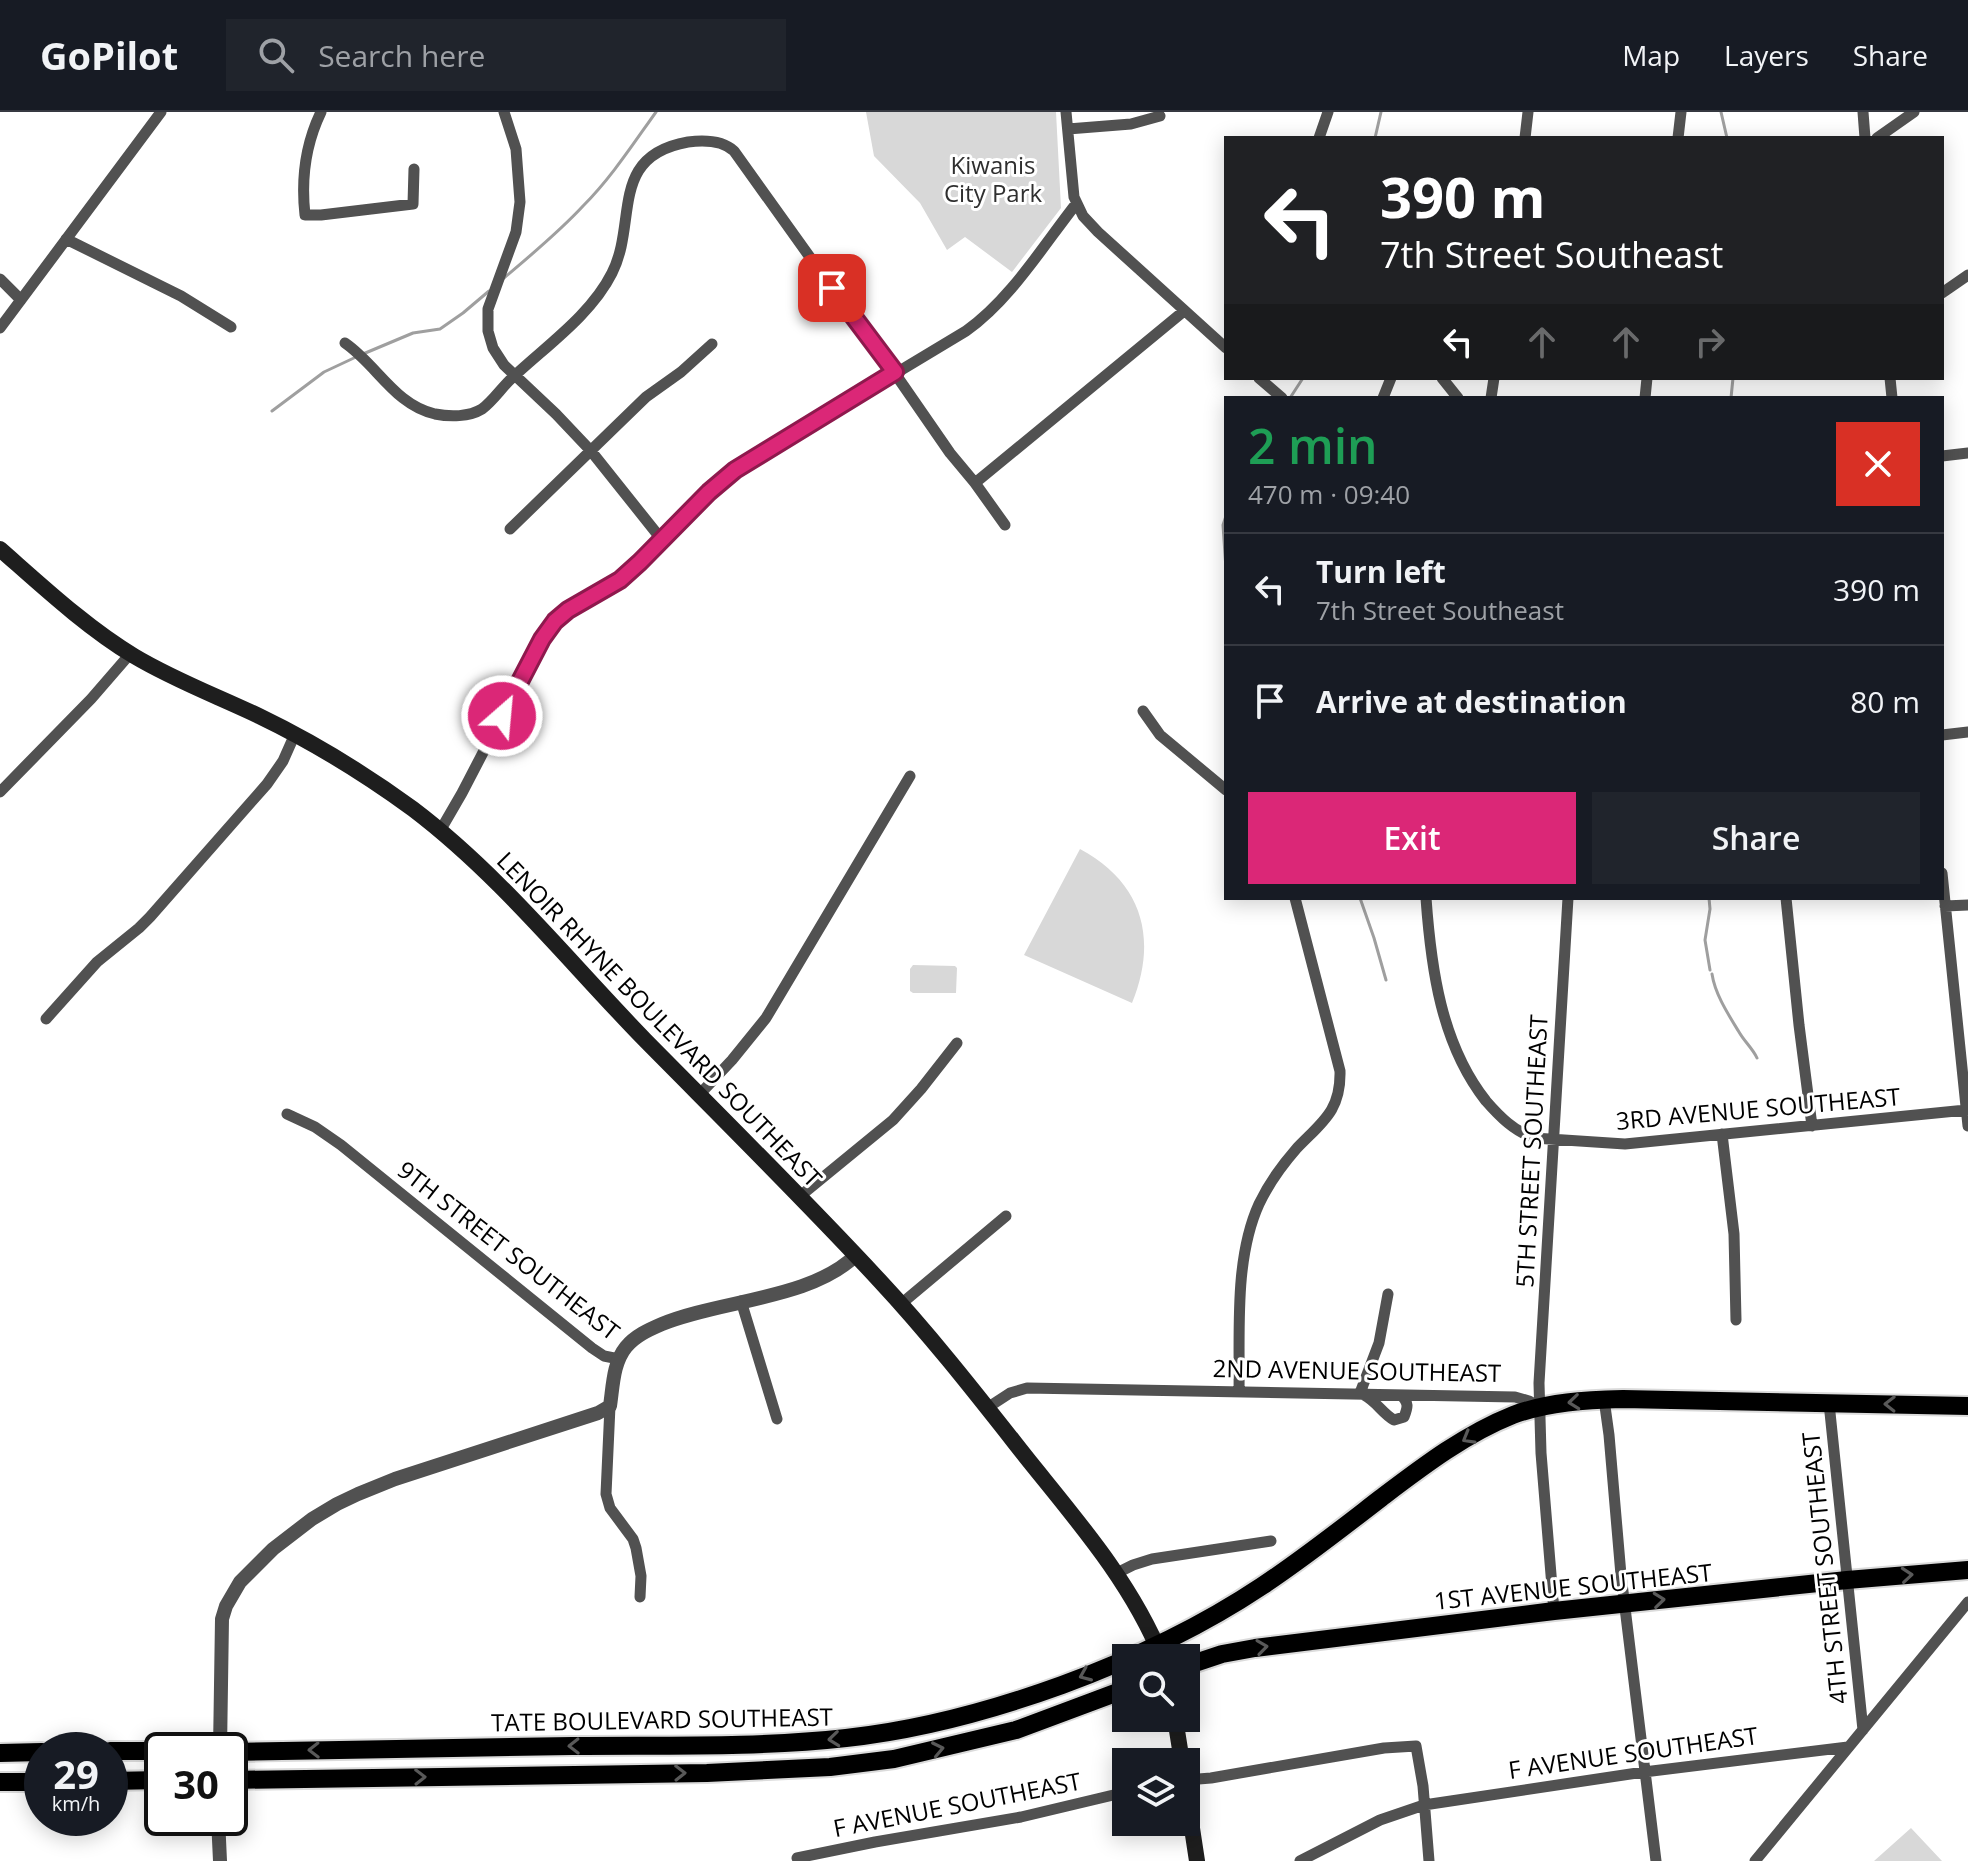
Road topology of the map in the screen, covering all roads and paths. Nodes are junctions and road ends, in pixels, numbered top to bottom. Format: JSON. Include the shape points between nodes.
{"nodes":[{"id":1,"x":161,"y":112,"type":"edge"},
{"id":2,"x":504,"y":112,"type":"edge"},
{"id":3,"x":1066,"y":112,"type":"edge"},
{"id":4,"x":1328,"y":112,"type":"edge"},
{"id":5,"x":1528,"y":112,"type":"edge"},
{"id":6,"x":1681,"y":112,"type":"edge"},
{"id":7,"x":1863,"y":112,"type":"edge"},
{"id":8,"x":1914,"y":112,"type":"edge"},
{"id":9,"x":319,"y":113,"type":"edge"},
{"id":10,"x":1160,"y":116,"type":"dead end"},
{"id":11,"x":1068,"y":129,"type":"junction"},
{"id":12,"x":1320,"y":136,"type":"edge"},
{"id":13,"x":1525,"y":136,"type":"edge"},
{"id":14,"x":1678,"y":136,"type":"edge"},
{"id":15,"x":1865,"y":136,"type":"edge"},
{"id":16,"x":1880,"y":136,"type":"edge"},
{"id":17,"x":414,"y":169,"type":"dead end"},
{"id":18,"x":1076,"y":204,"type":"junction"},
{"id":19,"x":66,"y":239,"type":"junction"},
{"id":20,"x":1968,"y":275,"type":"edge"},
{"id":21,"x":0,"y":279,"type":"edge"},
{"id":22,"x":1944,"y":292,"type":"edge"},
{"id":23,"x":21,"y":300,"type":"junction"},
{"id":24,"x":1184,"y":311,"type":"junction"},
{"id":25,"x":231,"y":327,"type":"dead end"},
{"id":26,"x":0,"y":328,"type":"edge"},
{"id":27,"x":345,"y":343,"type":"dead end"},
{"id":28,"x":712,"y":344,"type":"dead end"},
{"id":29,"x":1224,"y":346,"type":"edge"},
{"id":30,"x":895,"y":372,"type":"junction"},
{"id":31,"x":514,"y":375,"type":"junction"},
{"id":32,"x":1261,"y":380,"type":"edge"},
{"id":33,"x":1444,"y":380,"type":"edge"},
{"id":34,"x":1280,"y":396,"type":"edge"},
{"id":35,"x":1456,"y":396,"type":"edge"},
{"id":36,"x":591,"y":451,"type":"junction"},
{"id":37,"x":1968,"y":453,"type":"edge"},
{"id":38,"x":1944,"y":456,"type":"edge"},
{"id":39,"x":975,"y":483,"type":"junction"},
{"id":40,"x":1005,"y":525,"type":"dead end"},
{"id":41,"x":510,"y":529,"type":"dead end"},
{"id":42,"x":662,"y":540,"type":"junction"},
{"id":43,"x":0,"y":549,"type":"edge"},
{"id":44,"x":130,"y":654,"type":"junction"},
{"id":45,"x":1143,"y":711,"type":"dead end"},
{"id":46,"x":1968,"y":732,"type":"edge"},
{"id":47,"x":295,"y":734,"type":"junction"},
{"id":48,"x":1944,"y":735,"type":"edge"},
{"id":49,"x":910,"y":776,"type":"dead end"},
{"id":50,"x":1224,"y":788,"type":"edge"},
{"id":51,"x":0,"y":791,"type":"edge"},
{"id":52,"x":440,"y":831,"type":"junction"},
{"id":53,"x":1944,"y":895,"type":"edge"},
{"id":54,"x":1296,"y":900,"type":"edge"},
{"id":55,"x":1426,"y":900,"type":"edge"},
{"id":56,"x":1568,"y":900,"type":"edge"},
{"id":57,"x":1786,"y":900,"type":"edge"},
{"id":58,"x":1968,"y":905,"type":"edge"},
{"id":59,"x":1945,"y":906,"type":"junction"},
{"id":60,"x":46,"y":1019,"type":"dead end"},
{"id":61,"x":957,"y":1043,"type":"dead end"},
{"id":62,"x":699,"y":1095,"type":"junction"},
{"id":63,"x":1966,"y":1110,"type":"edge"},
{"id":64,"x":287,"y":1114,"type":"dead end"},
{"id":65,"x":1812,"y":1126,"type":"junction"},
{"id":66,"x":1968,"y":1126,"type":"edge"},
{"id":67,"x":1722,"y":1134,"type":"junction"},
{"id":68,"x":1553,"y":1140,"type":"junction"},
{"id":69,"x":799,"y":1197,"type":"junction"},
{"id":70,"x":1006,"y":1216,"type":"dead end"},
{"id":71,"x":856,"y":1255,"type":"junction"},
{"id":72,"x":1388,"y":1294,"type":"dead end"},
{"id":73,"x":741,"y":1301,"type":"junction"},
{"id":74,"x":901,"y":1304,"type":"junction"},
{"id":75,"x":1736,"y":1320,"type":"dead end"},
{"id":76,"x":619,"y":1359,"type":"junction"},
{"id":77,"x":1239,"y":1392,"type":"junction"},
{"id":78,"x":1360,"y":1393,"type":"junction"},
{"id":79,"x":1401,"y":1395,"type":"junction"},
{"id":80,"x":1604,"y":1399,"type":"junction"},
{"id":81,"x":1829,"y":1403,"type":"junction"},
{"id":82,"x":610,"y":1406,"type":"junction"},
{"id":83,"x":1968,"y":1406,"type":"edge"},
{"id":84,"x":1539,"y":1407,"type":"junction"},
{"id":85,"x":987,"y":1408,"type":"junction"},
{"id":86,"x":777,"y":1419,"type":"dead end"},
{"id":87,"x":1271,"y":1541,"type":"dead end"},
{"id":88,"x":1968,"y":1570,"type":"edge"},
{"id":89,"x":1117,"y":1573,"type":"junction"},
{"id":90,"x":1847,"y":1580,"type":"junction"},
{"id":91,"x":640,"y":1597,"type":"dead end"},
{"id":92,"x":1968,"y":1602,"type":"edge"},
{"id":93,"x":1624,"y":1603,"type":"junction"},
{"id":94,"x":1554,"y":1611,"type":"junction"},
{"id":95,"x":1156,"y":1644,"type":"edge"},
{"id":96,"x":1171,"y":1644,"type":"edge"},
{"id":97,"x":1200,"y":1661,"type":"edge"},
{"id":98,"x":1112,"y":1668,"type":"edge"},
{"id":99,"x":1112,"y":1694,"type":"edge"},
{"id":100,"x":1863,"y":1730,"type":"junction"},
{"id":101,"x":221,"y":1732,"type":"edge"},
{"id":102,"x":1848,"y":1747,"type":"junction"},
{"id":103,"x":24,"y":1752,"type":"edge"},
{"id":104,"x":248,"y":1752,"type":"edge"},
{"id":105,"x":0,"y":1753,"type":"edge"},
{"id":106,"x":1644,"y":1772,"type":"junction"},
{"id":107,"x":1200,"y":1779,"type":"edge"},
{"id":108,"x":248,"y":1780,"type":"edge"},
{"id":109,"x":0,"y":1782,"type":"edge"},
{"id":110,"x":24,"y":1782,"type":"edge"},
{"id":111,"x":1112,"y":1795,"type":"edge"},
{"id":112,"x":1424,"y":1805,"type":"junction"},
{"id":113,"x":219,"y":1836,"type":"edge"},
{"id":114,"x":1193,"y":1836,"type":"edge"},
{"id":115,"x":797,"y":1858,"type":"dead end"},
{"id":116,"x":220,"y":1861,"type":"edge"},
{"id":117,"x":1197,"y":1861,"type":"edge"},
{"id":118,"x":1300,"y":1861,"type":"edge"},
{"id":119,"x":1429,"y":1861,"type":"edge"},
{"id":120,"x":1656,"y":1861,"type":"edge"},
{"id":121,"x":1755,"y":1861,"type":"edge"}],
"edges":[{"from":1,"to":19,"type":"street"},
{"from":2,"to":31,"type":"street","via":[[519,170],[519,217],[487,322],[496,354]]},
{"from":3,"to":11,"type":"street"},
{"from":4,"to":12,"type":"street"},
{"from":5,"to":13,"type":"street"},
{"from":6,"to":14,"type":"street"},
{"from":7,"to":15,"type":"street"},
{"from":8,"to":16,"type":"street"},
{"from":9,"to":17,"type":"street","via":[[305,165],[305,215],[413,204]]},
{"from":10,"to":11,"type":"street"},
{"from":11,"to":18,"type":"street"},
{"from":18,"to":24,"type":"street","via":[[1098,232]]},
{"from":18,"to":30,"type":"street","via":[[992,311]]},
{"from":19,"to":23,"type":"street"},
{"from":19,"to":25,"type":"street"},
{"from":20,"to":22,"type":"street"},
{"from":21,"to":23,"type":"street"},
{"from":23,"to":26,"type":"street"},
{"from":24,"to":29,"type":"street"},
{"from":24,"to":39,"type":"street"},
{"from":27,"to":31,"type":"street","via":[[404,399],[436,414],[460,416],[480,410]]},
{"from":28,"to":36,"type":"street","via":[[646,397]]},
{"from":30,"to":31,"type":"street","via":[[734,151],[702,141],[663,151],[643,166],[629,191],[620,255],[607,284]]},
{"from":30,"to":39,"type":"street"},
{"from":30,"to":42,"type":"street","via":[[735,470]]},
{"from":31,"to":36,"type":"street"},
{"from":32,"to":34,"type":"street"},
{"from":33,"to":35,"type":"street"},
{"from":36,"to":41,"type":"street"},
{"from":36,"to":42,"type":"street"},
{"from":37,"to":38,"type":"street"},
{"from":39,"to":40,"type":"street"},
{"from":42,"to":52,"type":"street","via":[[620,580],[568,610],[548,630]]},
{"from":43,"to":44,"type":"main road","name":"LENOIR RHYNE BOULEVARD SOUTHEAST"},
{"from":44,"to":47,"type":"main road","name":"LENOIR RHYNE BOULEVARD SOUTHEAST"},
{"from":44,"to":51,"type":"street"},
{"from":45,"to":50,"type":"street","via":[[1160,735]]},
{"from":46,"to":48,"type":"street"},
{"from":47,"to":52,"type":"main road","name":"LENOIR RHYNE BOULEVARD SOUTHEAST","via":[[385,789]]},
{"from":47,"to":60,"type":"street","via":[[267,784],[150,917],[97,962]]},
{"from":49,"to":62,"type":"street","via":[[766,1018]]},
{"from":52,"to":62,"type":"main road","name":"LENOIR RHYNE BOULEVARD SOUTHEAST","via":[[492,878]]},
{"from":53,"to":59,"type":"street"},
{"from":54,"to":77,"type":"street","via":[[1340,1083],[1326,1119],[1275,1177],[1246,1238]]},
{"from":55,"to":68,"type":"street","name":"3RD AVENUE SOUTHEAST","via":[[1437,986],[1465,1069],[1513,1128]]},
{"from":56,"to":68,"type":"street","name":"5TH STREET SOUTHEAST"},
{"from":57,"to":65,"type":"street"},
{"from":58,"to":59,"type":"street"},
{"from":59,"to":63,"type":"street"},
{"from":61,"to":69,"type":"street","via":[[893,1120]]},
{"from":62,"to":69,"type":"main road","name":"LENOIR RHYNE BOULEVARD SOUTHEAST"},
{"from":63,"to":65,"type":"street","name":"3RD AVENUE SOUTHEAST"},
{"from":63,"to":66,"type":"street"},
{"from":64,"to":76,"type":"street","name":"9TH STREET SOUTHEAST","via":[[341,1145],[592,1348]]},
{"from":65,"to":67,"type":"street","name":"3RD AVENUE SOUTHEAST"},
{"from":67,"to":68,"type":"street","name":"3RD AVENUE SOUTHEAST","via":[[1625,1144]]},
{"from":67,"to":75,"type":"street","via":[[1734,1234]]},
{"from":68,"to":84,"type":"street","name":"5TH STREET SOUTHEAST"},
{"from":69,"to":71,"type":"main road","name":"LENOIR RHYNE BOULEVARD SOUTHEAST"},
{"from":70,"to":74,"type":"street"},
{"from":71,"to":73,"type":"street","via":[[827,1276]]},
{"from":71,"to":74,"type":"main road","name":"LENOIR RHYNE BOULEVARD SOUTHEAST"},
{"from":72,"to":78,"type":"street","via":[[1379,1343]]},
{"from":73,"to":76,"type":"street","via":[[658,1326],[632,1340]]},
{"from":73,"to":86,"type":"street"},
{"from":74,"to":85,"type":"main road","name":"LENOIR RHYNE BOULEVARD SOUTHEAST"},
{"from":76,"to":82,"type":"street","name":"9TH STREET SOUTHEAST"},
{"from":77,"to":78,"type":"street","name":"2ND AVENUE SOUTHEAST"},
{"from":77,"to":85,"type":"street","name":"2ND AVENUE SOUTHEAST","via":[[1027,1388]]},
{"from":78,"to":79,"type":"street","name":"2ND AVENUE SOUTHEAST"},
{"from":78,"to":79,"type":"street","via":[[1394,1420],[1404,1417],[1408,1407]]},
{"from":79,"to":84,"type":"street","name":"2ND AVENUE SOUTHEAST","via":[[1515,1397]]},
{"from":80,"to":81,"type":"main road","name":"2ND AVENUE SOUTHEAST"},
{"from":80,"to":84,"type":"main road","name":"2ND AVENUE SOUTHEAST","one_way":true},
{"from":80,"to":93,"type":"street"},
{"from":83,"to":81,"type":"main road","name":"2ND AVENUE SOUTHEAST","one_way":true},
{"from":81,"to":90,"type":"street","name":"4TH STREET SOUTHEAST"},
{"from":82,"to":91,"type":"street","name":"9TH STREET SOUTHEAST","via":[[606,1494],[636,1548]]},
{"from":82,"to":101,"type":"street","via":[[352,1496],[276,1546],[226,1606],[221,1628]]},
{"from":84,"to":94,"type":"street","name":"5TH STREET SOUTHEAST"},
{"from":84,"to":96,"type":"main road","name":"TATE BOULEVARD SOUTHEAST","one_way":true,"via":[[1499,1421],[1415,1472],[1262,1586]]},
{"from":85,"to":89,"type":"main road","name":"LENOIR RHYNE BOULEVARD SOUTHEAST"},
{"from":87,"to":89,"type":"street","via":[[1152,1559]]},
{"from":90,"to":88,"type":"main road","name":"1ST AVENUE SOUTHEAST","one_way":true},
{"from":89,"to":95,"type":"main road","name":"LENOIR RHYNE BOULEVARD SOUTHEAST"},
{"from":93,"to":90,"type":"main road","name":"1ST AVENUE SOUTHEAST","one_way":true},
{"from":90,"to":100,"type":"street","name":"4TH STREET SOUTHEAST"},
{"from":92,"to":100,"type":"street"},
{"from":93,"to":94,"type":"main road","name":"1ST AVENUE SOUTHEAST"},
{"from":93,"to":106,"type":"street"},
{"from":97,"to":94,"type":"main road","name":"1ST AVENUE SOUTHEAST","one_way":true,"via":[[1255,1648]]},
{"from":98,"to":104,"type":"main road","name":"TATE BOULEVARD SOUTHEAST","one_way":true,"via":[[994,1708],[852,1738],[769,1745]]},
{"from":108,"to":99,"type":"main road","name":"TATE BOULEVARD SOUTHEAST","one_way":true,"via":[[830,1767],[894,1759],[1016,1730]]},
{"from":100,"to":102,"type":"street"},
{"from":102,"to":106,"type":"street","name":"F AVENUE SOUTHEAST"},
{"from":102,"to":121,"type":"street"},
{"from":103,"to":105,"type":"main road"},
{"from":106,"to":112,"type":"street","name":"F AVENUE SOUTHEAST"},
{"from":106,"to":120,"type":"street"},
{"from":107,"to":112,"type":"street","via":[[1416,1746]]},
{"from":109,"to":110,"type":"main road"},
{"from":111,"to":115,"type":"street","name":"F AVENUE SOUTHEAST"},
{"from":112,"to":118,"type":"street","name":"F AVENUE SOUTHEAST","via":[[1380,1820]]},
{"from":112,"to":119,"type":"street"},
{"from":113,"to":116,"type":"street"},
{"from":114,"to":117,"type":"main road"}]}
